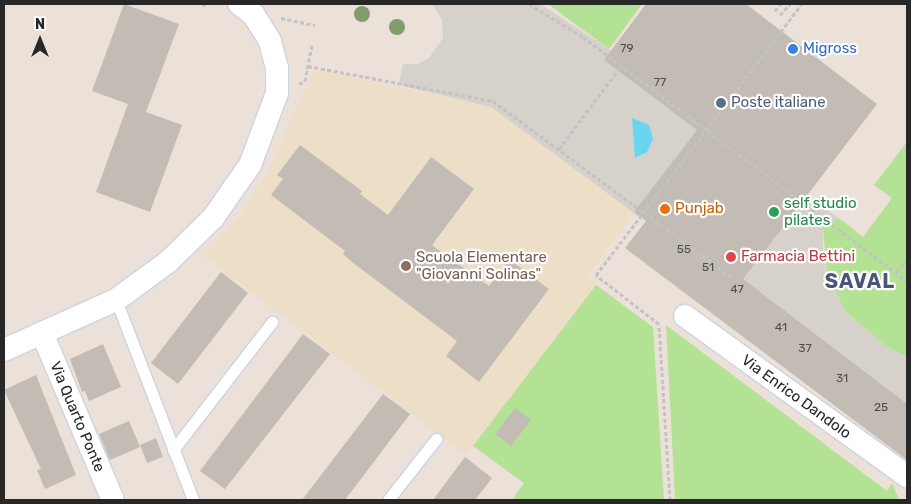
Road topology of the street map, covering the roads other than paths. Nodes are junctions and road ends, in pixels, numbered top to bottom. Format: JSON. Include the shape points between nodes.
{"nodes":[{"id":1,"x":239,"y":4,"type":"edge"},
{"id":2,"x":116,"y":300,"type":"junction"},
{"id":3,"x":685,"y":316,"type":"dead end"},
{"id":4,"x":272,"y":322,"type":"dead end"},
{"id":5,"x":42,"y":333,"type":"junction"},
{"id":6,"x":4,"y":350,"type":"edge"},
{"id":7,"x":436,"y":439,"type":"dead end"},
{"id":8,"x":173,"y":450,"type":"junction"},
{"id":9,"x":907,"y":476,"type":"edge"},
{"id":10,"x":113,"y":500,"type":"edge"},
{"id":11,"x":193,"y":500,"type":"edge"},
{"id":12,"x":388,"y":500,"type":"edge"}],
"edges":[{"from":1,"to":2,"type":"street","via":[[253,14],[270,41],[277,68],[277,93],[250,165],[213,218],[181,250]]},
{"from":2,"to":5,"type":"street"},
{"from":2,"to":8,"type":"lane"},
{"from":3,"to":9,"type":"street","name":"Via Enrico Dandolo"},
{"from":4,"to":8,"type":"lane"},
{"from":5,"to":6,"type":"street"},
{"from":5,"to":10,"type":"street","name":"Via Quarto Ponte"},
{"from":7,"to":12,"type":"lane"},
{"from":8,"to":11,"type":"lane"}]}
